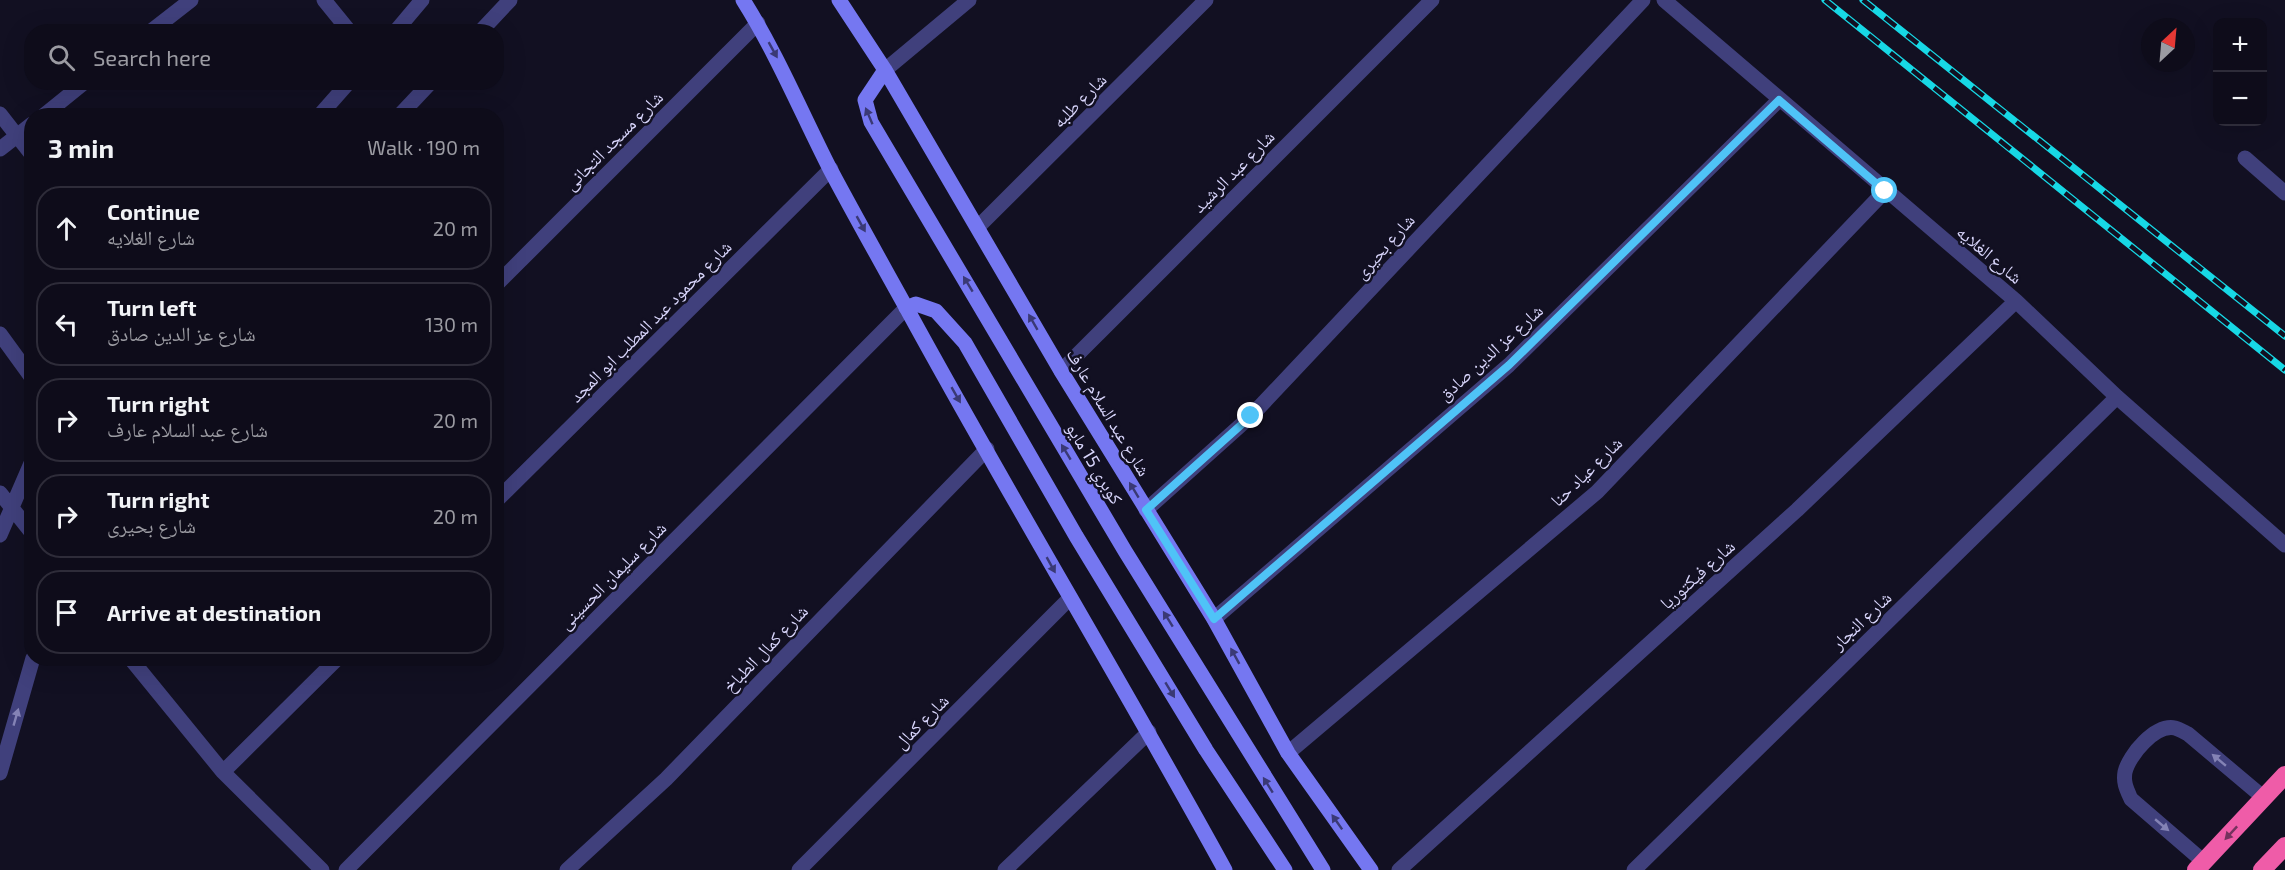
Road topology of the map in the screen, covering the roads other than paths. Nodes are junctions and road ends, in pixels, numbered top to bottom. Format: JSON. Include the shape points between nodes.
{"nodes":[{"id":1,"x":191,"y":0,"type":"edge"},
{"id":2,"x":324,"y":0,"type":"edge"},
{"id":3,"x":422,"y":0,"type":"edge"},
{"id":4,"x":510,"y":0,"type":"edge"},
{"id":5,"x":743,"y":0,"type":"edge"},
{"id":6,"x":839,"y":0,"type":"edge"},
{"id":7,"x":969,"y":0,"type":"edge"},
{"id":8,"x":1206,"y":0,"type":"edge"},
{"id":9,"x":1432,"y":0,"type":"edge"},
{"id":10,"x":1643,"y":0,"type":"edge"},
{"id":11,"x":1664,"y":0,"type":"edge"},
{"id":12,"x":758,"y":23,"type":"junction"},
{"id":13,"x":160,"y":24,"type":"edge"},
{"id":14,"x":344,"y":24,"type":"edge"},
{"id":15,"x":402,"y":24,"type":"edge"},
{"id":16,"x":488,"y":24,"type":"edge"},
{"id":17,"x":885,"y":70,"type":"junction"},
{"id":18,"x":75,"y":90,"type":"edge"},
{"id":19,"x":342,"y":90,"type":"edge"},
{"id":20,"x":423,"y":90,"type":"edge"},
{"id":21,"x":1779,"y":100,"type":"junction"},
{"id":22,"x":53,"y":108,"type":"edge"},
{"id":23,"x":326,"y":108,"type":"edge"},
{"id":24,"x":407,"y":108,"type":"edge"},
{"id":25,"x":0,"y":114,"type":"edge"},
{"id":26,"x":24,"y":130,"type":"edge"},
{"id":27,"x":17,"y":136,"type":"junction"},
{"id":28,"x":24,"y":145,"type":"edge"},
{"id":29,"x":0,"y":149,"type":"edge"},
{"id":30,"x":2245,"y":158,"type":"dead end"},
{"id":31,"x":831,"y":169,"type":"junction"},
{"id":32,"x":1885,"y":191,"type":"junction"},
{"id":33,"x":2285,"y":193,"type":"edge"},
{"id":34,"x":978,"y":227,"type":"junction"},
{"id":35,"x":504,"y":277,"type":"edge"},
{"id":36,"x":2016,"y":301,"type":"junction"},
{"id":37,"x":906,"y":308,"type":"junction"},
{"id":38,"x":0,"y":334,"type":"edge"},
{"id":39,"x":24,"y":367,"type":"edge"},
{"id":40,"x":1061,"y":370,"type":"junction"},
{"id":41,"x":2116,"y":397,"type":"junction"},
{"id":42,"x":987,"y":449,"type":"junction"},
{"id":43,"x":24,"y":479,"type":"edge"},
{"id":44,"x":0,"y":493,"type":"edge"},
{"id":45,"x":504,"y":493,"type":"edge"},
{"id":46,"x":12,"y":505,"type":"junction"},
{"id":47,"x":1146,"y":510,"type":"junction"},
{"id":48,"x":24,"y":522,"type":"edge"},
{"id":49,"x":0,"y":535,"type":"edge"},
{"id":50,"x":2285,"y":544,"type":"edge"},
{"id":51,"x":1070,"y":598,"type":"junction"},
{"id":52,"x":1214,"y":619,"type":"junction"},
{"id":53,"x":31,"y":666,"type":"edge"},
{"id":54,"x":137,"y":666,"type":"edge"},
{"id":55,"x":330,"y":666,"type":"edge"},
{"id":56,"x":1149,"y":732,"type":"junction"},
{"id":57,"x":1288,"y":753,"type":"junction"},
{"id":58,"x":224,"y":772,"type":"junction"},
{"id":59,"x":0,"y":773,"type":"edge"},
{"id":60,"x":2285,"y":775,"type":"edge"},
{"id":61,"x":2264,"y":798,"type":"junction"},
{"id":62,"x":2285,"y":846,"type":"edge"},
{"id":63,"x":2205,"y":867,"type":"edge"},
{"id":64,"x":322,"y":870,"type":"edge"},
{"id":65,"x":346,"y":870,"type":"edge"},
{"id":66,"x":567,"y":870,"type":"edge"},
{"id":67,"x":799,"y":870,"type":"edge"},
{"id":68,"x":1005,"y":870,"type":"edge"},
{"id":69,"x":1225,"y":870,"type":"edge"},
{"id":70,"x":1285,"y":870,"type":"edge"},
{"id":71,"x":1323,"y":870,"type":"edge"},
{"id":72,"x":1371,"y":870,"type":"edge"},
{"id":73,"x":1399,"y":870,"type":"edge"},
{"id":74,"x":1634,"y":870,"type":"edge"},
{"id":75,"x":2262,"y":870,"type":"edge"}],
"edges":[{"from":1,"to":13,"type":"street"},
{"from":2,"to":14,"type":"street"},
{"from":3,"to":15,"type":"street"},
{"from":4,"to":16,"type":"street"},
{"from":5,"to":12,"type":"main road"},
{"from":6,"to":17,"type":"main road","name":"شارع عبد السلام عارف"},
{"from":7,"to":17,"type":"street"},
{"from":8,"to":34,"type":"street","name":"شارع طلبه"},
{"from":9,"to":40,"type":"street","name":"شارع عبد الرشيد"},
{"from":10,"to":47,"type":"street","name":"شارع بحيرى","via":[[1251,416]]},
{"from":11,"to":21,"type":"street","name":"شارع الغلايه"},
{"from":12,"to":31,"type":"main road","one_way":true},
{"from":12,"to":35,"type":"street","name":"شارع مسجد التجانى"},
{"from":17,"to":34,"type":"main road","name":"شارع عبد السلام عارف"},
{"from":71,"to":17,"type":"main road","name":"كوبري 15 مايو","one_way":true,"via":[[1028,390],[871,122],[865,100]]},
{"from":18,"to":22,"type":"street"},
{"from":19,"to":23,"type":"street"},
{"from":20,"to":24,"type":"street"},
{"from":21,"to":32,"type":"street","name":"شارع الغلايه"},
{"from":21,"to":52,"type":"street","name":"شارع عز الدين صادق","via":[[1509,365]]},
{"from":25,"to":27,"type":"street"},
{"from":26,"to":27,"type":"street"},
{"from":27,"to":28,"type":"street"},
{"from":27,"to":29,"type":"street"},
{"from":30,"to":33,"type":"street"},
{"from":31,"to":37,"type":"main road","one_way":true},
{"from":31,"to":45,"type":"street","name":"شارع محمود عبد المطلب ابو المجد"},
{"from":32,"to":36,"type":"street","name":"شارع الغلايه"},
{"from":32,"to":57,"type":"street","name":"شارع عياد حنا","via":[[1597,492]]},
{"from":40,"to":34,"type":"main road","name":"شارع عبد السلام عارف","one_way":true},
{"from":36,"to":41,"type":"street","name":"شارع الغلايه"},
{"from":36,"to":73,"type":"street","name":"شارع فيكتوريا","via":[[1797,510]]},
{"from":37,"to":42,"type":"main road","one_way":true},
{"from":37,"to":65,"type":"street","name":"شارع سليمان الحسينى"},
{"from":37,"to":70,"type":"main road","one_way":true,"via":[[925,306],[946,320],[964,343],[1206,750]]},
{"from":38,"to":39,"type":"street"},
{"from":47,"to":40,"type":"main road","name":"شارع عبد السلام عارف","one_way":true},
{"from":41,"to":50,"type":"street","name":"شارع الغلايه"},
{"from":41,"to":74,"type":"street","name":"شارع النجار"},
{"from":42,"to":51,"type":"main road","one_way":true},
{"from":42,"to":66,"type":"street","name":"شارع كمال الطباخ","via":[[666,779]]},
{"from":43,"to":46,"type":"street"},
{"from":44,"to":46,"type":"street"},
{"from":46,"to":48,"type":"street"},
{"from":46,"to":49,"type":"street"},
{"from":47,"to":52,"type":"main road","name":"شارع عبد السلام عارف"},
{"from":51,"to":56,"type":"main road"},
{"from":51,"to":67,"type":"street","name":"شارع كمال"},
{"from":57,"to":52,"type":"main road","name":"شارع عبد السلام عارف","one_way":true},
{"from":59,"to":53,"type":"street","one_way":true},
{"from":54,"to":58,"type":"street"},
{"from":55,"to":58,"type":"street"},
{"from":56,"to":68,"type":"street"},
{"from":56,"to":69,"type":"main road"},
{"from":72,"to":57,"type":"main road","name":"شارع عبد السلام عارف","one_way":true},
{"from":58,"to":64,"type":"street"},
{"from":60,"to":61,"type":"highway"},
{"from":61,"to":63,"type":"highway","one_way":true},
{"from":61,"to":63,"type":"street","one_way":true,"via":[[2188,734],[2174,728],[2158,731],[2147,740],[2131,759],[2125,772],[2125,786],[2131,799]]},
{"from":62,"to":75,"type":"highway"}]}
